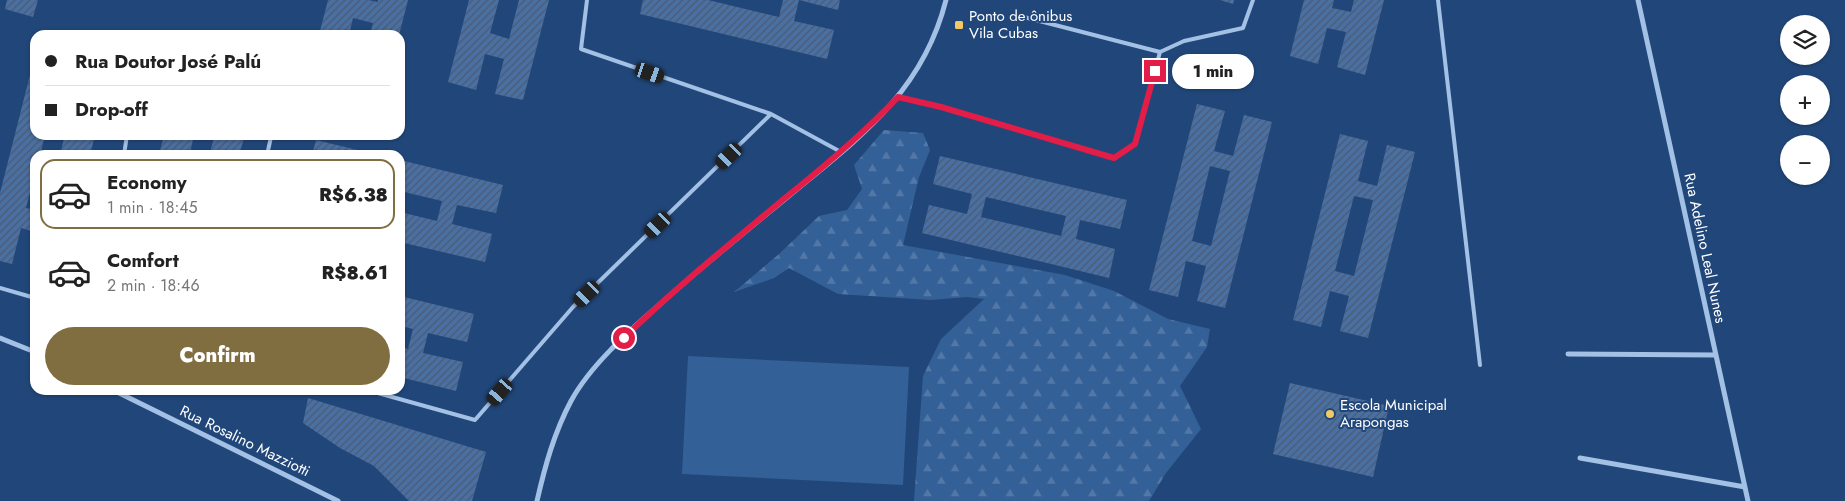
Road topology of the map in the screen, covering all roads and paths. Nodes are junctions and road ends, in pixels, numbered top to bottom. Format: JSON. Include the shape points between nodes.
{"nodes":[{"id":1,"x":587,"y":0,"type":"edge"},
{"id":2,"x":946,"y":0,"type":"edge"},
{"id":3,"x":1253,"y":0,"type":"edge"},
{"id":4,"x":1438,"y":0,"type":"edge"},
{"id":5,"x":1638,"y":0,"type":"edge"},
{"id":6,"x":1020,"y":16,"type":"dead end"},
{"id":7,"x":1160,"y":52,"type":"junction"},
{"id":8,"x":898,"y":97,"type":"junction"},
{"id":9,"x":771,"y":114,"type":"junction"},
{"id":10,"x":841,"y":152,"type":"junction"},
{"id":11,"x":0,"y":288,"type":"edge"},
{"id":12,"x":30,"y":297,"type":"edge"},
{"id":13,"x":0,"y":338,"type":"edge"},
{"id":14,"x":30,"y":350,"type":"edge"},
{"id":15,"x":1568,"y":354,"type":"dead end"},
{"id":16,"x":1716,"y":355,"type":"junction"},
{"id":17,"x":1480,"y":365,"type":"dead end"},
{"id":18,"x":124,"y":395,"type":"edge"},
{"id":19,"x":385,"y":395,"type":"edge"},
{"id":20,"x":1580,"y":458,"type":"dead end"},
{"id":21,"x":1745,"y":486,"type":"junction"},
{"id":22,"x":338,"y":501,"type":"edge"},
{"id":23,"x":537,"y":501,"type":"edge"},
{"id":24,"x":1748,"y":501,"type":"edge"}],
"edges":[{"from":1,"to":9,"type":"lane","via":[[581,49]]},
{"from":2,"to":8,"type":"street","via":[[936,34],[918,69]]},
{"from":3,"to":7,"type":"lane","via":[[1243,28],[1184,41]]},
{"from":4,"to":17,"type":"lane"},
{"from":5,"to":16,"type":"street","name":"Rua Adelino Leal Nunes"},
{"from":6,"to":7,"type":"lane"},
{"from":7,"to":8,"type":"lane","via":[[1135,144],[1114,158]]},
{"from":8,"to":10,"type":"street"},
{"from":9,"to":10,"type":"lane"},
{"from":9,"to":19,"type":"lane","via":[[573,307],[475,420]]},
{"from":10,"to":23,"type":"street","via":[[646,316],[602,359],[572,400],[555,434]]},
{"from":11,"to":12,"type":"lane"},
{"from":13,"to":14,"type":"street"},
{"from":15,"to":16,"type":"street"},
{"from":16,"to":21,"type":"street","name":"Rua Adelino Leal Nunes"},
{"from":18,"to":22,"type":"street","name":"Rua Rosalino Mazziotti"},
{"from":20,"to":21,"type":"street"},
{"from":21,"to":24,"type":"street","name":"Rua Adelino Leal Nunes"}]}
